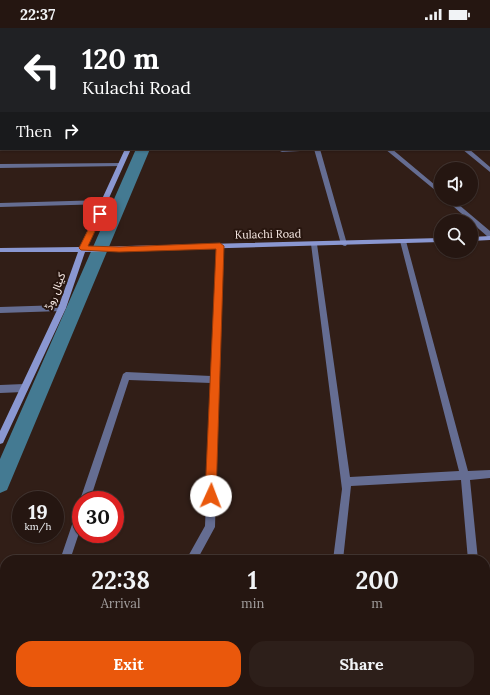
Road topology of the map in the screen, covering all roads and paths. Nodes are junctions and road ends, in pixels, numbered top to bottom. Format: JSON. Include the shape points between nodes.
{"nodes":[{"id":1,"x":128,"y":150,"type":"edge"},
{"id":2,"x":317,"y":150,"type":"edge"},
{"id":3,"x":389,"y":150,"type":"edge"},
{"id":4,"x":466,"y":150,"type":"edge"},
{"id":5,"x":120,"y":165,"type":"junction"},
{"id":6,"x":0,"y":166,"type":"edge"},
{"id":7,"x":490,"y":170,"type":"edge"},
{"id":8,"x":434,"y":187,"type":"edge"},
{"id":9,"x":105,"y":202,"type":"junction"},
{"id":10,"x":0,"y":205,"type":"edge"},
{"id":11,"x":456,"y":206,"type":"edge"},
{"id":12,"x":490,"y":235,"type":"edge"},
{"id":13,"x":490,"y":238,"type":"edge"},
{"id":14,"x":478,"y":239,"type":"edge"},
{"id":15,"x":434,"y":240,"type":"edge"},
{"id":16,"x":403,"y":241,"type":"junction"},
{"id":17,"x":314,"y":244,"type":"junction"},
{"id":18,"x":344,"y":244,"type":"junction"},
{"id":19,"x":220,"y":246,"type":"junction"},
{"id":20,"x":83,"y":248,"type":"junction"},
{"id":21,"x":0,"y":250,"type":"edge"},
{"id":22,"x":62,"y":308,"type":"junction"},
{"id":23,"x":0,"y":310,"type":"edge"},
{"id":24,"x":215,"y":380,"type":"junction"},
{"id":25,"x":24,"y":388,"type":"junction"},
{"id":26,"x":0,"y":389,"type":"edge"},
{"id":27,"x":0,"y":440,"type":"edge"},
{"id":28,"x":490,"y":474,"type":"edge"},
{"id":29,"x":465,"y":476,"type":"junction"},
{"id":30,"x":346,"y":482,"type":"junction"},
{"id":31,"x":88,"y":491,"type":"edge"},
{"id":32,"x":72,"y":539,"type":"edge"},
{"id":33,"x":67,"y":555,"type":"edge"},
{"id":34,"x":194,"y":555,"type":"edge"},
{"id":35,"x":339,"y":555,"type":"edge"},
{"id":36,"x":473,"y":555,"type":"edge"}],
"edges":[{"from":1,"to":5,"type":"street","name":"کینال روڈ"},
{"from":2,"to":18,"type":"street"},
{"from":3,"to":8,"type":"street"},
{"from":4,"to":7,"type":"street"},
{"from":5,"to":6,"type":"street"},
{"from":5,"to":9,"type":"street","name":"کینال روڈ"},
{"from":9,"to":10,"type":"street"},
{"from":9,"to":20,"type":"street","name":"کینال روڈ"},
{"from":11,"to":12,"type":"street"},
{"from":13,"to":14,"type":"street"},
{"from":15,"to":16,"type":"street","name":"Kulachi Road"},
{"from":16,"to":18,"type":"street","name":"Kulachi Road"},
{"from":16,"to":29,"type":"street"},
{"from":17,"to":18,"type":"street","name":"Kulachi Road"},
{"from":17,"to":19,"type":"street","name":"Kulachi Road"},
{"from":17,"to":30,"type":"street"},
{"from":19,"to":20,"type":"street","name":"Kulachi Road","via":[[119,250]]},
{"from":19,"to":24,"type":"street"},
{"from":20,"to":21,"type":"street","name":"Kulachi Road"},
{"from":20,"to":22,"type":"street","name":"کینال روڈ"},
{"from":22,"to":23,"type":"street"},
{"from":22,"to":25,"type":"street","name":"کینال روڈ"},
{"from":24,"to":31,"type":"street","via":[[126,376]]},
{"from":24,"to":34,"type":"street","via":[[210,527]]},
{"from":25,"to":26,"type":"street"},
{"from":25,"to":27,"type":"street","name":"کینال روڈ"},
{"from":28,"to":29,"type":"street"},
{"from":29,"to":30,"type":"street"},
{"from":29,"to":36,"type":"street"},
{"from":30,"to":35,"type":"street"},
{"from":32,"to":33,"type":"street"}]}
